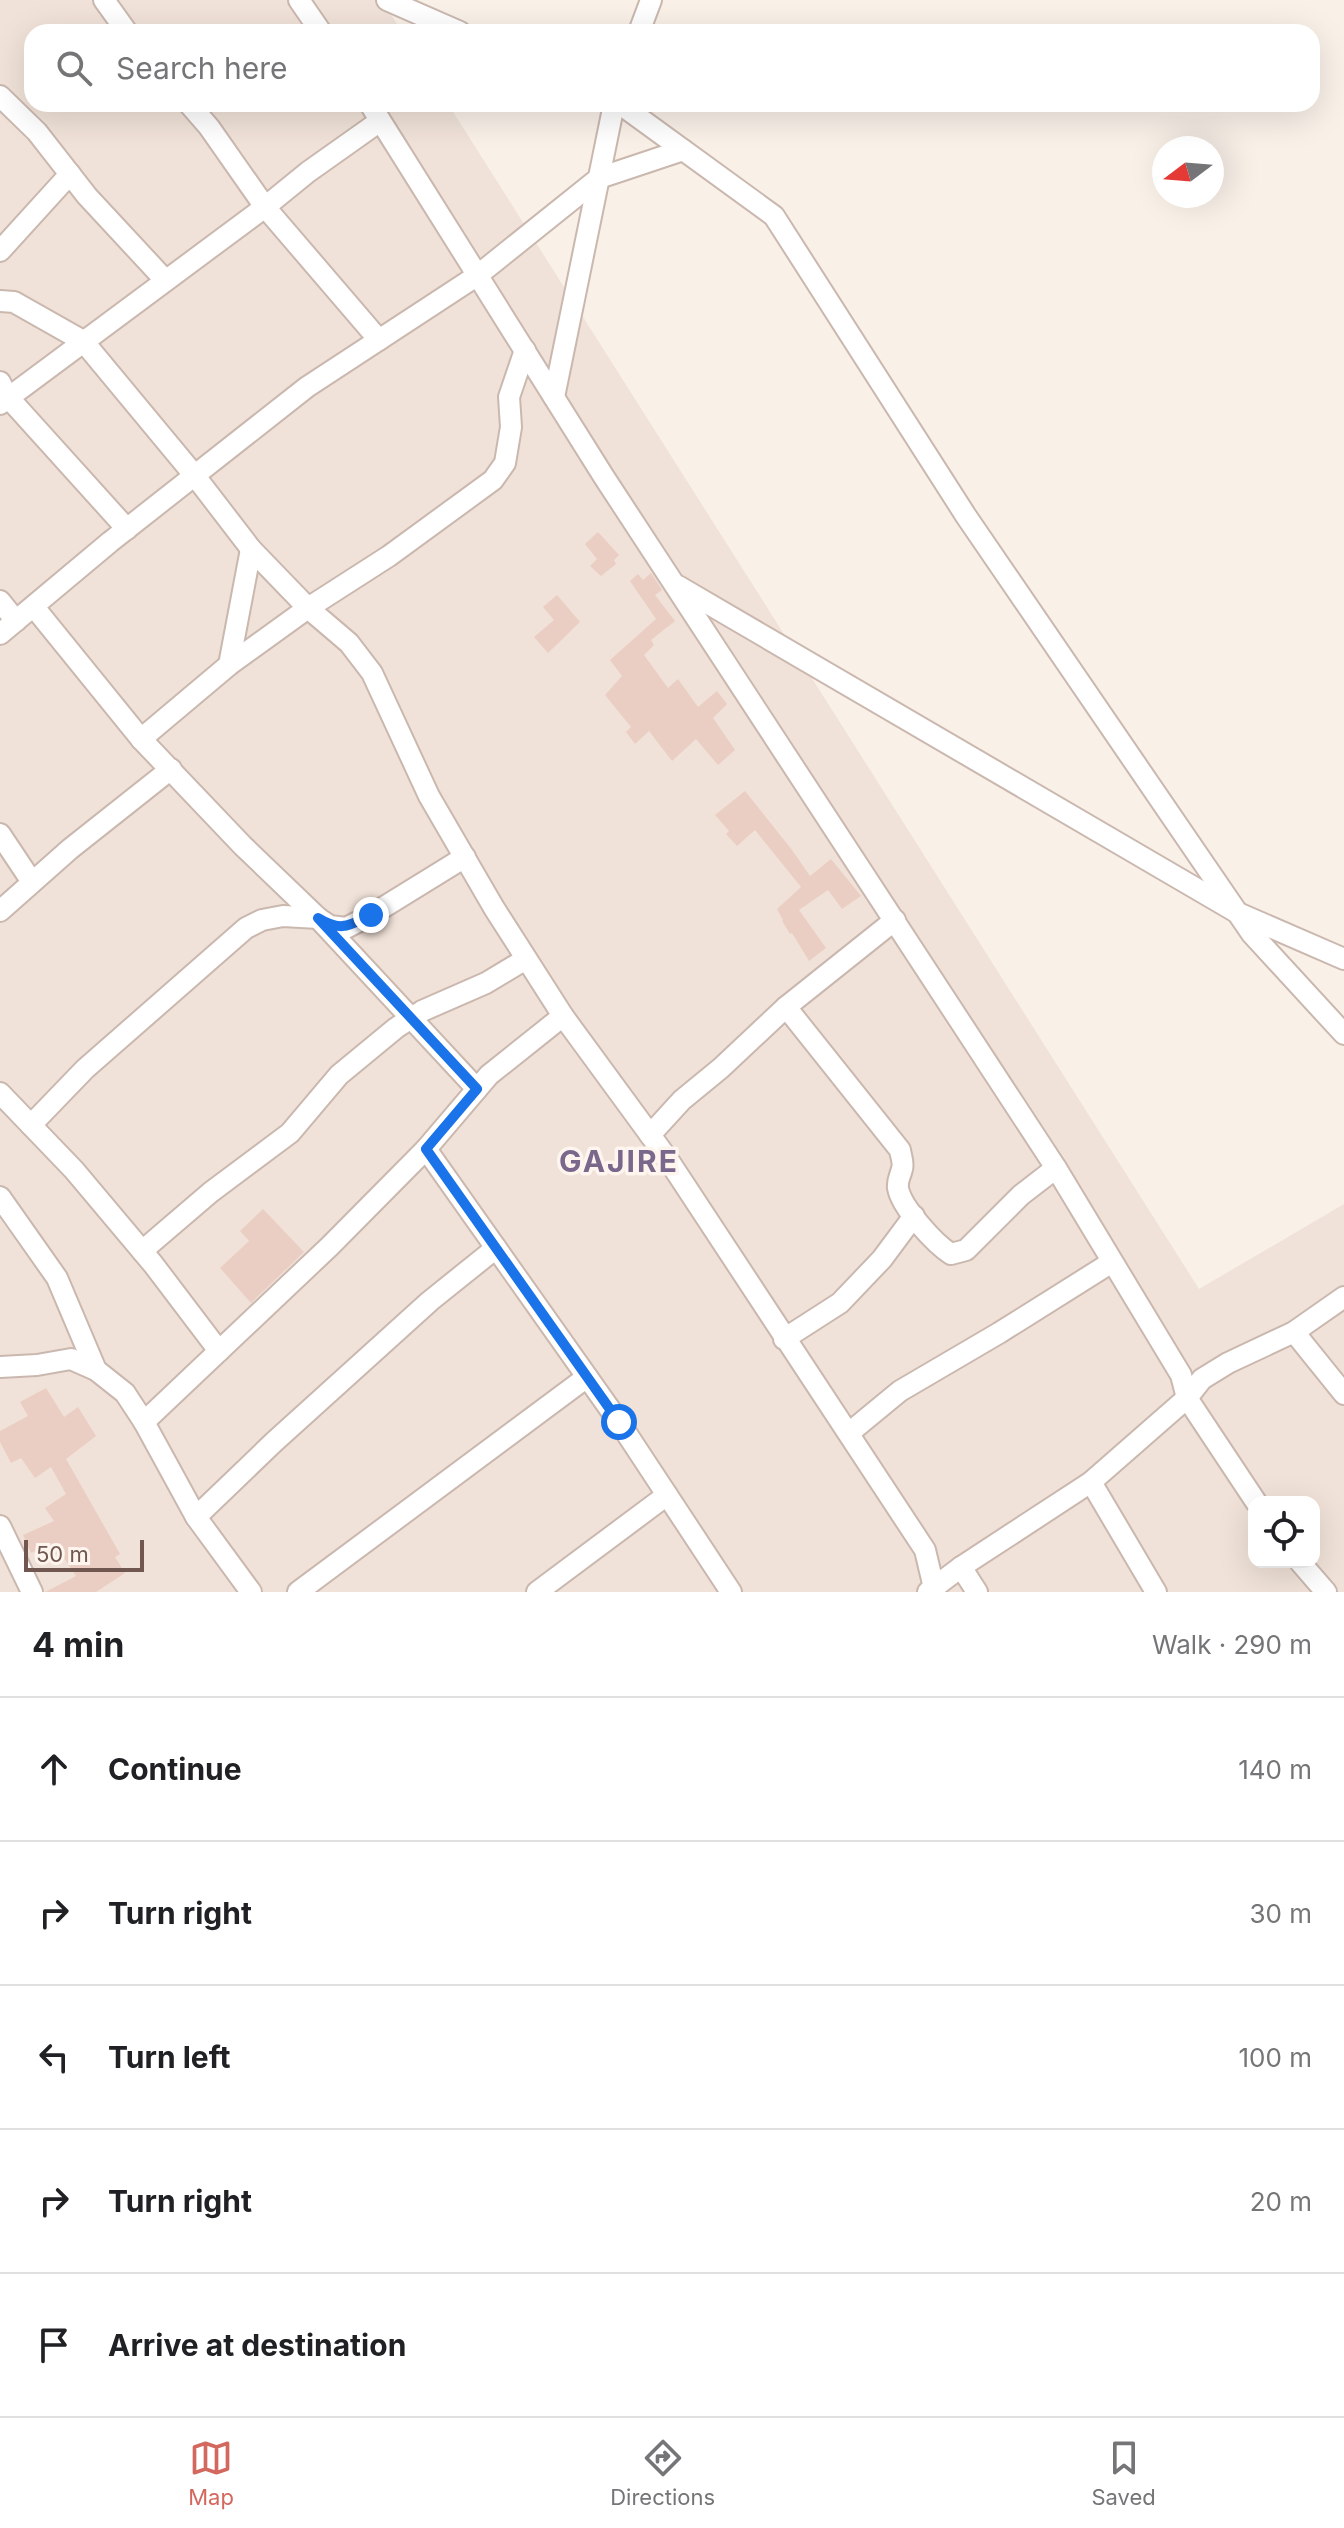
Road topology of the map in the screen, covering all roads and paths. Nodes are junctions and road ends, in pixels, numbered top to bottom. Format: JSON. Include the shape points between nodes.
{"nodes":[{"id":1,"x":104,"y":0,"type":"edge"},
{"id":2,"x":299,"y":0,"type":"edge"},
{"id":3,"x":387,"y":0,"type":"edge"},
{"id":4,"x":651,"y":0,"type":"edge"},
{"id":5,"x":121,"y":24,"type":"edge"},
{"id":6,"x":316,"y":24,"type":"edge"},
{"id":7,"x":442,"y":24,"type":"edge"},
{"id":8,"x":642,"y":24,"type":"edge"},
{"id":9,"x":0,"y":96,"type":"edge"},
{"id":10,"x":196,"y":112,"type":"edge"},
{"id":11,"x":375,"y":112,"type":"edge"},
{"id":12,"x":612,"y":112,"type":"edge"},
{"id":13,"x":631,"y":112,"type":"edge"},
{"id":14,"x":683,"y":150,"type":"junction"},
{"id":15,"x":70,"y":174,"type":"junction"},
{"id":16,"x":599,"y":178,"type":"junction"},
{"id":17,"x":265,"y":207,"type":"junction"},
{"id":18,"x":0,"y":251,"type":"edge"},
{"id":19,"x":478,"y":275,"type":"junction"},
{"id":20,"x":165,"y":280,"type":"junction"},
{"id":21,"x":0,"y":301,"type":"edge"},
{"id":22,"x":379,"y":340,"type":"junction"},
{"id":23,"x":83,"y":341,"type":"junction"},
{"id":24,"x":525,"y":350,"type":"junction"},
{"id":25,"x":2,"y":394,"type":"edge"},
{"id":26,"x":554,"y":397,"type":"junction"},
{"id":27,"x":195,"y":476,"type":"junction"},
{"id":28,"x":127,"y":529,"type":"junction"},
{"id":29,"x":251,"y":549,"type":"junction"},
{"id":30,"x":674,"y":584,"type":"junction"},
{"id":31,"x":0,"y":601,"type":"edge"},
{"id":32,"x":34,"y":607,"type":"junction"},
{"id":33,"x":308,"y":608,"type":"junction"},
{"id":34,"x":8,"y":627,"type":"edge"},
{"id":35,"x":229,"y":665,"type":"junction"},
{"id":36,"x":141,"y":739,"type":"junction"},
{"id":37,"x":171,"y":769,"type":"junction"},
{"id":38,"x":0,"y":834,"type":"edge"},
{"id":39,"x":465,"y":857,"type":"junction"},
{"id":40,"x":32,"y":882,"type":"junction"},
{"id":41,"x":0,"y":911,"type":"edge"},
{"id":42,"x":1238,"y":913,"type":"junction"},
{"id":43,"x":318,"y":918,"type":"junction"},
{"id":44,"x":895,"y":920,"type":"junction"},
{"id":45,"x":526,"y":959,"type":"junction"},
{"id":46,"x":1344,"y":959,"type":"edge"},
{"id":47,"x":786,"y":1007,"type":"junction"},
{"id":48,"x":563,"y":1016,"type":"junction"},
{"id":49,"x":411,"y":1018,"type":"junction"},
{"id":50,"x":1344,"y":1034,"type":"edge"},
{"id":51,"x":477,"y":1089,"type":"junction"},
{"id":52,"x":0,"y":1093,"type":"edge"},
{"id":53,"x":31,"y":1125,"type":"junction"},
{"id":54,"x":650,"y":1135,"type":"junction"},
{"id":55,"x":426,"y":1149,"type":"junction"},
{"id":56,"x":1056,"y":1168,"type":"junction"},
{"id":57,"x":1,"y":1199,"type":"edge"},
{"id":58,"x":914,"y":1216,"type":"junction"},
{"id":59,"x":496,"y":1248,"type":"junction"},
{"id":60,"x":142,"y":1251,"type":"junction"},
{"id":61,"x":1112,"y":1262,"type":"junction"},
{"id":62,"x":1344,"y":1297,"type":"edge"},
{"id":63,"x":1294,"y":1332,"type":"junction"},
{"id":64,"x":784,"y":1339,"type":"junction"},
{"id":65,"x":219,"y":1351,"type":"junction"},
{"id":66,"x":0,"y":1367,"type":"edge"},
{"id":67,"x":96,"y":1370,"type":"junction"},
{"id":68,"x":587,"y":1377,"type":"junction"},
{"id":69,"x":1344,"y":1394,"type":"edge"},
{"id":70,"x":1187,"y":1398,"type":"junction"},
{"id":71,"x":144,"y":1422,"type":"junction"},
{"id":72,"x":849,"y":1433,"type":"junction"},
{"id":73,"x":1091,"y":1482,"type":"junction"},
{"id":74,"x":667,"y":1495,"type":"junction"},
{"id":75,"x":1252,"y":1496,"type":"edge"},
{"id":76,"x":196,"y":1517,"type":"junction"},
{"id":77,"x":0,"y":1526,"type":"edge"},
{"id":78,"x":961,"y":1567,"type":"junction"},
{"id":79,"x":1305,"y":1568,"type":"edge"},
{"id":80,"x":562,"y":1585,"type":"edge"},
{"id":81,"x":933,"y":1590,"type":"edge"},
{"id":82,"x":32,"y":1592,"type":"edge"},
{"id":83,"x":251,"y":1592,"type":"edge"},
{"id":84,"x":298,"y":1592,"type":"edge"},
{"id":85,"x":537,"y":1592,"type":"edge"},
{"id":86,"x":731,"y":1592,"type":"edge"},
{"id":87,"x":977,"y":1592,"type":"edge"},
{"id":88,"x":1156,"y":1592,"type":"edge"},
{"id":89,"x":1326,"y":1592,"type":"edge"}],
"edges":[{"from":1,"to":5,"type":"street"},
{"from":2,"to":6,"type":"street"},
{"from":3,"to":7,"type":"street"},
{"from":4,"to":8,"type":"street"},
{"from":9,"to":15,"type":"street"},
{"from":10,"to":17,"type":"street"},
{"from":11,"to":17,"type":"street"},
{"from":11,"to":19,"type":"street"},
{"from":12,"to":16,"type":"street"},
{"from":13,"to":14,"type":"street"},
{"from":14,"to":16,"type":"street"},
{"from":14,"to":42,"type":"street","via":[[774,216],[966,516]]},
{"from":15,"to":18,"type":"street"},
{"from":15,"to":20,"type":"street"},
{"from":16,"to":19,"type":"street"},
{"from":16,"to":26,"type":"street"},
{"from":17,"to":20,"type":"street"},
{"from":17,"to":22,"type":"street"},
{"from":19,"to":22,"type":"street"},
{"from":19,"to":24,"type":"street"},
{"from":20,"to":23,"type":"street"},
{"from":21,"to":23,"type":"street","via":[[14,302]]},
{"from":22,"to":27,"type":"street","via":[[307,387]]},
{"from":23,"to":25,"type":"street"},
{"from":23,"to":27,"type":"street"},
{"from":24,"to":26,"type":"street"},
{"from":24,"to":33,"type":"street","via":[[509,397],[505,463],[493,480]]},
{"from":25,"to":28,"type":"street"},
{"from":26,"to":30,"type":"street"},
{"from":27,"to":28,"type":"street"},
{"from":27,"to":29,"type":"street"},
{"from":28,"to":32,"type":"street"},
{"from":29,"to":33,"type":"street"},
{"from":29,"to":35,"type":"street"},
{"from":30,"to":42,"type":"street"},
{"from":30,"to":44,"type":"street"},
{"from":31,"to":34,"type":"street"},
{"from":32,"to":34,"type":"street"},
{"from":32,"to":36,"type":"street"},
{"from":33,"to":35,"type":"street"},
{"from":33,"to":39,"type":"street","via":[[349,643],[372,673],[429,796]]},
{"from":35,"to":36,"type":"street"},
{"from":36,"to":37,"type":"street"},
{"from":37,"to":40,"type":"street"},
{"from":37,"to":43,"type":"street"},
{"from":38,"to":40,"type":"street"},
{"from":39,"to":43,"type":"street","via":[[346,928]]},
{"from":39,"to":45,"type":"street"},
{"from":40,"to":41,"type":"street"},
{"from":42,"to":46,"type":"street"},
{"from":42,"to":50,"type":"street"},
{"from":43,"to":49,"type":"street"},
{"from":43,"to":53,"type":"street","via":[[272,918],[236,935],[85,1069]]},
{"from":44,"to":47,"type":"street"},
{"from":44,"to":56,"type":"street"},
{"from":45,"to":48,"type":"street"},
{"from":45,"to":49,"type":"street"},
{"from":47,"to":54,"type":"street"},
{"from":47,"to":58,"type":"street","via":[[900,1150],[898,1192]]},
{"from":48,"to":51,"type":"street"},
{"from":48,"to":54,"type":"street"},
{"from":49,"to":51,"type":"street"},
{"from":49,"to":60,"type":"street","via":[[339,1075],[290,1133]]},
{"from":51,"to":55,"type":"street"},
{"from":52,"to":53,"type":"street"},
{"from":53,"to":60,"type":"street"},
{"from":54,"to":64,"type":"street"},
{"from":55,"to":59,"type":"street"},
{"from":55,"to":65,"type":"street"},
{"from":56,"to":58,"type":"street","via":[[966,1250],[951,1254]]},
{"from":56,"to":61,"type":"street"},
{"from":57,"to":67,"type":"street","via":[[57,1278]]},
{"from":58,"to":64,"type":"street","via":[[840,1303]]},
{"from":59,"to":68,"type":"street"},
{"from":59,"to":76,"type":"street","via":[[430,1301]]},
{"from":60,"to":65,"type":"street"},
{"from":61,"to":70,"type":"street","via":[[1181,1375]]},
{"from":61,"to":72,"type":"street","via":[[900,1391]]},
{"from":62,"to":63,"type":"street"},
{"from":63,"to":69,"type":"street"},
{"from":63,"to":70,"type":"street","via":[[1202,1379]]},
{"from":64,"to":72,"type":"street"},
{"from":65,"to":71,"type":"street"},
{"from":66,"to":67,"type":"street","via":[[71,1359]]},
{"from":67,"to":71,"type":"street","via":[[125,1393]]},
{"from":68,"to":74,"type":"street"},
{"from":68,"to":84,"type":"street"},
{"from":70,"to":73,"type":"street"},
{"from":70,"to":75,"type":"street"},
{"from":71,"to":76,"type":"street"},
{"from":72,"to":81,"type":"street","via":[[925,1550]]},
{"from":73,"to":78,"type":"street"},
{"from":73,"to":88,"type":"street"},
{"from":74,"to":80,"type":"street"},
{"from":74,"to":86,"type":"street"},
{"from":76,"to":83,"type":"street"},
{"from":77,"to":82,"type":"street"},
{"from":78,"to":81,"type":"street"},
{"from":78,"to":87,"type":"street"},
{"from":79,"to":89,"type":"street"},
{"from":80,"to":85,"type":"street"}]}
